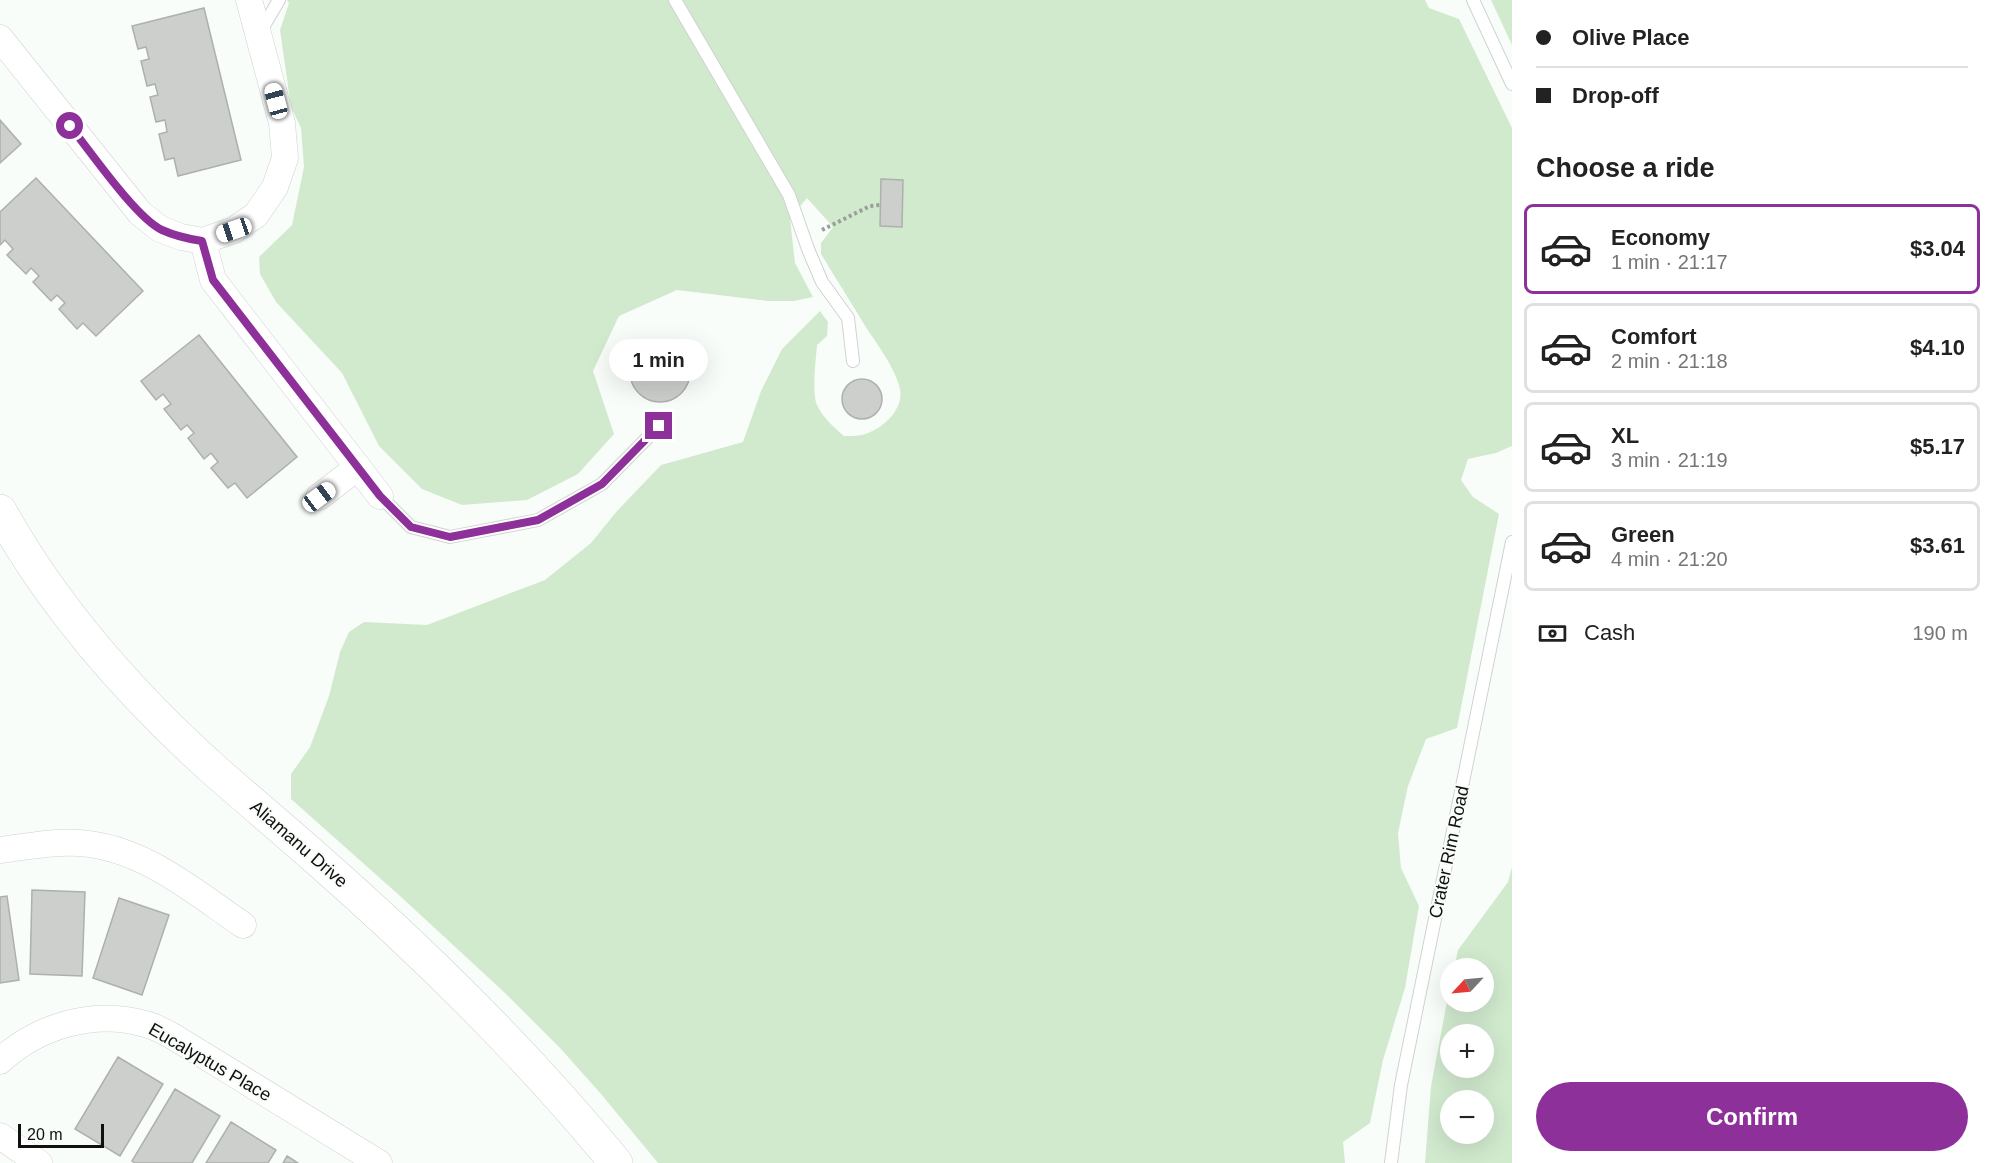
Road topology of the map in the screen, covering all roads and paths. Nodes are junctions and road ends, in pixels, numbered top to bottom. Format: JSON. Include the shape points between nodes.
{"nodes":[{"id":1,"x":249,"y":0,"type":"edge"},
{"id":2,"x":279,"y":0,"type":"edge"},
{"id":3,"x":675,"y":0,"type":"edge"},
{"id":4,"x":1473,"y":0,"type":"edge"},
{"id":5,"x":259,"y":35,"type":"junction"},
{"id":6,"x":0,"y":39,"type":"edge"},
{"id":7,"x":1512,"y":84,"type":"edge"},
{"id":8,"x":880,"y":205,"type":"dead end"},
{"id":9,"x":830,"y":227,"type":"dead end"},
{"id":10,"x":202,"y":241,"type":"junction"},
{"id":11,"x":853,"y":361,"type":"dead end"},
{"id":12,"x":659,"y":426,"type":"dead end"},
{"id":13,"x":358,"y":467,"type":"junction"},
{"id":14,"x":380,"y":496,"type":"joint"},
{"id":15,"x":319,"y":497,"type":"dead end"},
{"id":16,"x":0,"y":511,"type":"edge"},
{"id":17,"x":1512,"y":542,"type":"edge"},
{"id":18,"x":0,"y":850,"type":"edge"},
{"id":19,"x":243,"y":925,"type":"dead end"},
{"id":20,"x":0,"y":1061,"type":"edge"},
{"id":21,"x":0,"y":1136,"type":"edge"},
{"id":22,"x":39,"y":1163,"type":"edge"},
{"id":23,"x":379,"y":1163,"type":"edge"},
{"id":24,"x":616,"y":1163,"type":"edge"},
{"id":25,"x":1391,"y":1163,"type":"edge"}],
"edges":[{"from":1,"to":5,"type":"street"},
{"from":2,"to":5,"type":"lane"},
{"from":3,"to":11,"type":"lane","via":[[789,195],[822,282],[848,318]]},
{"from":4,"to":7,"type":"lane"},
{"from":5,"to":10,"type":"street","via":[[282,123],[285,158],[275,188],[256,215],[234,230]]},
{"from":6,"to":10,"type":"street","via":[[140,213],[160,229]]},
{"from":8,"to":9,"type":"path","via":[[870,206]]},
{"from":10,"to":13,"type":"street","via":[[213,280]]},
{"from":12,"to":14,"type":"lane","via":[[602,484],[538,520],[450,537],[411,527]]},
{"from":13,"to":14,"type":"street"},
{"from":13,"to":15,"type":"street"},
{"from":16,"to":24,"type":"street","name":"Aliamanu Drive","via":[[64,608],[154,712],[438,970],[538,1072]]},
{"from":17,"to":25,"type":"lane","name":"Crater Rim Road","via":[[1401,1084]]},
{"from":18,"to":19,"type":"street","via":[[78,843],[126,853],[163,870]]},
{"from":20,"to":23,"type":"street","name":"Eucalyptus Place","via":[[27,1039],[54,1027],[87,1019],[117,1018],[146,1024],[174,1037]]},
{"from":21,"to":22,"type":"street"}]}
